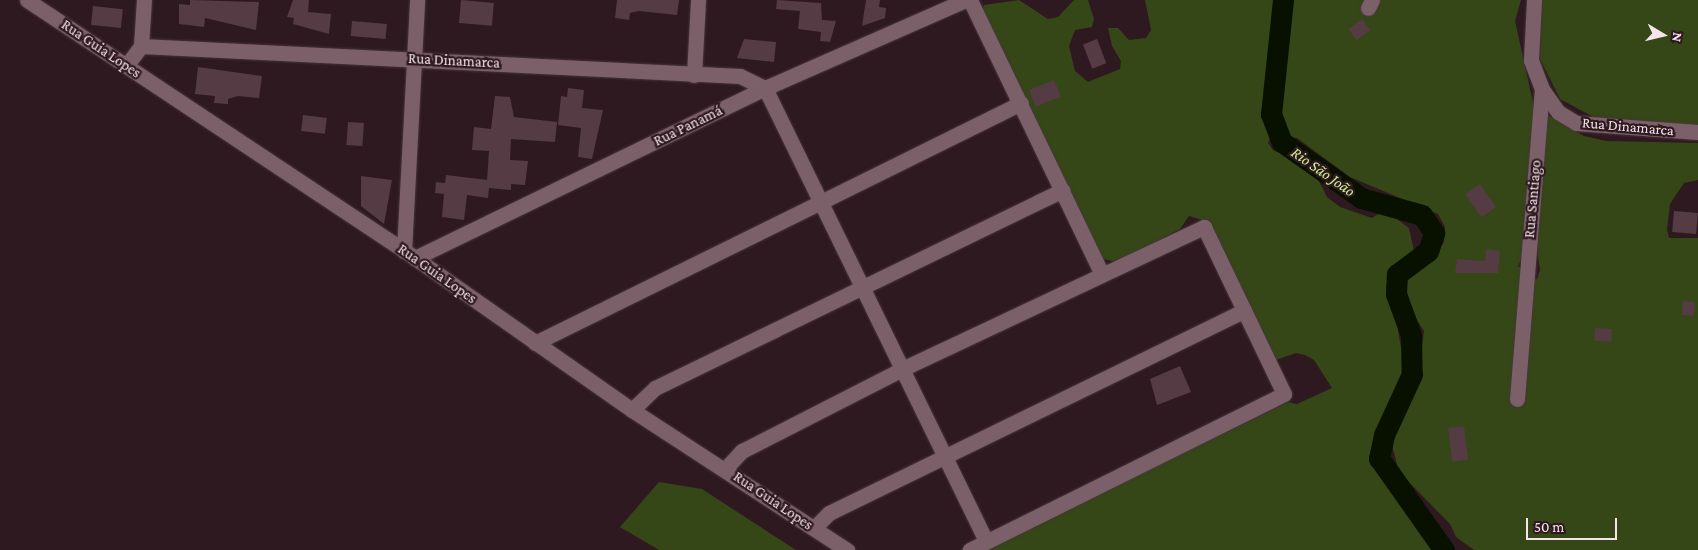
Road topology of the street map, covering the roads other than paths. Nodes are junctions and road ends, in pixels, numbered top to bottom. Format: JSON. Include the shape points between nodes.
{"nodes":[{"id":1,"x":27,"y":0,"type":"edge"},
{"id":2,"x":144,"y":0,"type":"edge"},
{"id":3,"x":417,"y":0,"type":"edge"},
{"id":4,"x":698,"y":0,"type":"edge"},
{"id":5,"x":965,"y":0,"type":"edge"},
{"id":6,"x":970,"y":0,"type":"edge"},
{"id":7,"x":1534,"y":0,"type":"edge"},
{"id":8,"x":141,"y":46,"type":"junction"},
{"id":9,"x":413,"y":59,"type":"junction"},
{"id":10,"x":126,"y":66,"type":"junction"},
{"id":11,"x":694,"y":75,"type":"junction"},
{"id":12,"x":765,"y":88,"type":"junction"},
{"id":13,"x":1542,"y":89,"type":"junction"},
{"id":14,"x":1021,"y":103,"type":"junction"},
{"id":15,"x":1698,"y":132,"type":"edge"},
{"id":16,"x":1062,"y":190,"type":"junction"},
{"id":17,"x":820,"y":202,"type":"junction"},
{"id":18,"x":410,"y":255,"type":"junction"},
{"id":19,"x":1102,"y":274,"type":"junction"},
{"id":20,"x":862,"y":287,"type":"junction"},
{"id":21,"x":1244,"y":311,"type":"junction"},
{"id":22,"x":535,"y":343,"type":"junction"},
{"id":23,"x":902,"y":369,"type":"junction"},
{"id":24,"x":1517,"y":399,"type":"dead end"},
{"id":25,"x":632,"y":410,"type":"junction"},
{"id":26,"x":945,"y":457,"type":"junction"},
{"id":27,"x":725,"y":469,"type":"junction"},
{"id":28,"x":814,"y":528,"type":"junction"},
{"id":29,"x":986,"y":541,"type":"junction"},
{"id":30,"x":847,"y":550,"type":"edge"},
{"id":31,"x":970,"y":550,"type":"edge"}],
"edges":[{"from":1,"to":10,"type":"street","name":"Rua Guia Lopes"},
{"from":2,"to":8,"type":"street"},
{"from":3,"to":9,"type":"street"},
{"from":4,"to":11,"type":"street"},
{"from":5,"to":12,"type":"street","name":"Rua Panamá"},
{"from":6,"to":14,"type":"street"},
{"from":7,"to":13,"type":"street","name":"Rua Santiago","via":[[1532,60]]},
{"from":8,"to":9,"type":"street","name":"Rua Dinamarca"},
{"from":8,"to":10,"type":"street"},
{"from":9,"to":11,"type":"street","name":"Rua Dinamarca"},
{"from":9,"to":18,"type":"street"},
{"from":10,"to":18,"type":"street","name":"Rua Guia Lopes"},
{"from":11,"to":12,"type":"street","name":"Rua Dinamarca","via":[[740,76]]},
{"from":12,"to":17,"type":"street"},
{"from":12,"to":18,"type":"street","name":"Rua Panamá"},
{"from":13,"to":15,"type":"street","name":"Rua Dinamarca","via":[[1558,112],[1576,123]]},
{"from":13,"to":24,"type":"street","name":"Rua Santiago"},
{"from":14,"to":16,"type":"street"},
{"from":14,"to":17,"type":"street"},
{"from":16,"to":19,"type":"street"},
{"from":16,"to":20,"type":"street"},
{"from":17,"to":20,"type":"street"},
{"from":17,"to":22,"type":"street"},
{"from":18,"to":22,"type":"street","name":"Rua Guia Lopes"},
{"from":19,"to":21,"type":"street","via":[[1204,227]]},
{"from":19,"to":23,"type":"street"},
{"from":20,"to":23,"type":"street"},
{"from":20,"to":25,"type":"street","via":[[655,388]]},
{"from":21,"to":26,"type":"street"},
{"from":21,"to":29,"type":"street","via":[[1284,394]]},
{"from":22,"to":25,"type":"street","name":"Rua Guia Lopes"},
{"from":23,"to":26,"type":"street"},
{"from":23,"to":27,"type":"street","via":[[742,451]]},
{"from":25,"to":27,"type":"street","name":"Rua Guia Lopes"},
{"from":26,"to":28,"type":"street","via":[[829,513]]},
{"from":26,"to":29,"type":"street"},
{"from":27,"to":28,"type":"street","name":"Rua Guia Lopes"},
{"from":28,"to":30,"type":"street","name":"Rua Guia Lopes"},
{"from":29,"to":31,"type":"street"}]}
